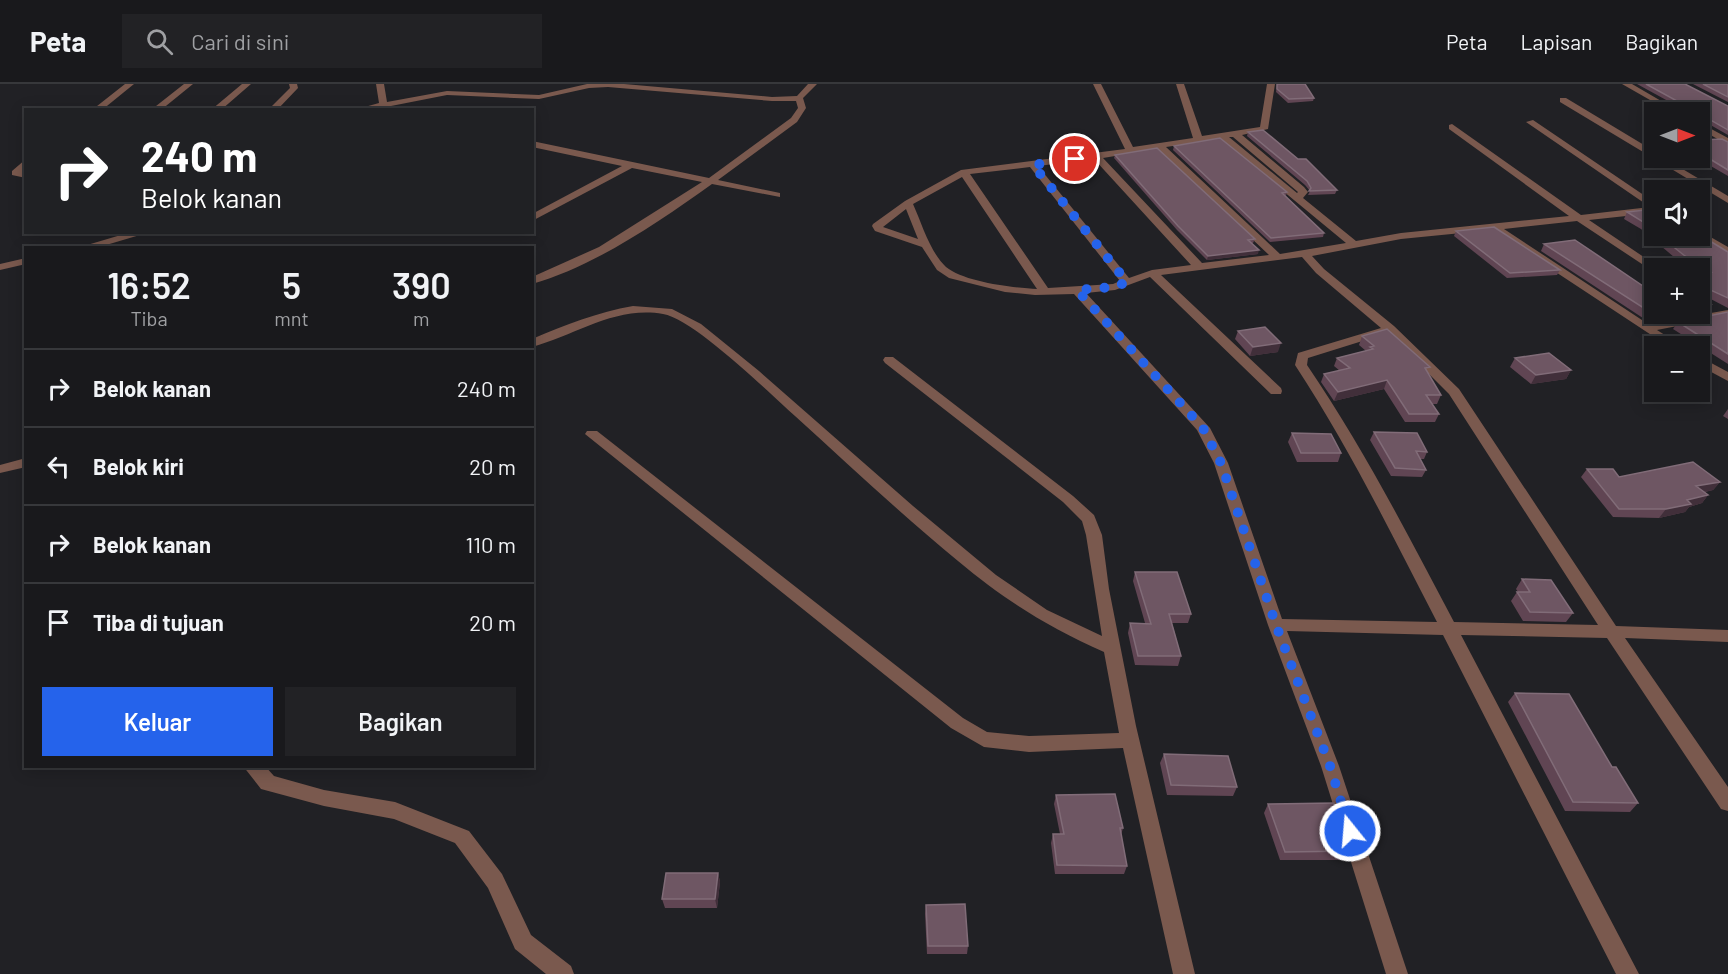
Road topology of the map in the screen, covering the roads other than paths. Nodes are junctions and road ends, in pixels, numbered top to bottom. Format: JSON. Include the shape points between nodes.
{"nodes":[{"id":1,"x":2,"y":84,"type":"edge"},
{"id":2,"x":10,"y":84,"type":"edge"},
{"id":3,"x":130,"y":84,"type":"edge"},
{"id":4,"x":189,"y":84,"type":"edge"},
{"id":5,"x":248,"y":84,"type":"edge"},
{"id":6,"x":293,"y":84,"type":"edge"},
{"id":7,"x":380,"y":84,"type":"edge"},
{"id":8,"x":813,"y":84,"type":"edge"},
{"id":9,"x":1097,"y":84,"type":"edge"},
{"id":10,"x":1180,"y":84,"type":"edge"},
{"id":11,"x":1271,"y":84,"type":"edge"},
{"id":12,"x":1626,"y":84,"type":"edge"},
{"id":13,"x":800,"y":98,"type":"junction"},
{"id":14,"x":1563,"y":100,"type":"dead end"},
{"id":15,"x":1658,"y":102,"type":"edge"},
{"id":16,"x":99,"y":108,"type":"edge"},
{"id":17,"x":158,"y":108,"type":"edge"},
{"id":18,"x":217,"y":108,"type":"edge"},
{"id":19,"x":274,"y":108,"type":"edge"},
{"id":20,"x":388,"y":108,"type":"edge"},
{"id":21,"x":1530,"y":122,"type":"dead end"},
{"id":22,"x":1452,"y":127,"type":"dead end"},
{"id":23,"x":1710,"y":132,"type":"edge"},
{"id":24,"x":1236,"y":135,"type":"junction"},
{"id":25,"x":1223,"y":137,"type":"junction"},
{"id":26,"x":1198,"y":139,"type":"junction"},
{"id":27,"x":1728,"y":142,"type":"edge"},
{"id":28,"x":534,"y":144,"type":"edge"},
{"id":29,"x":1158,"y":145,"type":"junction"},
{"id":30,"x":1644,"y":149,"type":"edge"},
{"id":31,"x":1130,"y":150,"type":"junction"},
{"id":32,"x":1096,"y":156,"type":"junction"},
{"id":33,"x":24,"y":164,"type":"edge"},
{"id":34,"x":630,"y":165,"type":"junction"},
{"id":35,"x":1033,"y":165,"type":"junction"},
{"id":36,"x":1676,"y":168,"type":"edge"},
{"id":37,"x":964,"y":172,"type":"junction"},
{"id":38,"x":24,"y":175,"type":"edge"},
{"id":39,"x":709,"y":182,"type":"junction"},
{"id":40,"x":777,"y":195,"type":"dead end"},
{"id":41,"x":1296,"y":199,"type":"junction"},
{"id":42,"x":1728,"y":200,"type":"edge"},
{"id":43,"x":1644,"y":201,"type":"edge"},
{"id":44,"x":909,"y":203,"type":"junction"},
{"id":45,"x":1644,"y":209,"type":"edge"},
{"id":46,"x":1578,"y":217,"type":"junction"},
{"id":47,"x":534,"y":218,"type":"edge"},
{"id":48,"x":1493,"y":226,"type":"junction"},
{"id":49,"x":137,"y":234,"type":"edge"},
{"id":50,"x":1710,"y":240,"type":"edge"},
{"id":51,"x":926,"y":245,"type":"junction"},
{"id":52,"x":1354,"y":245,"type":"junction"},
{"id":53,"x":90,"y":246,"type":"edge"},
{"id":54,"x":1728,"y":252,"type":"edge"},
{"id":55,"x":1305,"y":254,"type":"junction"},
{"id":56,"x":1277,"y":257,"type":"junction"},
{"id":57,"x":24,"y":261,"type":"edge"},
{"id":58,"x":1644,"y":261,"type":"edge"},
{"id":59,"x":0,"y":267,"type":"edge"},
{"id":60,"x":1199,"y":267,"type":"junction"},
{"id":61,"x":1152,"y":273,"type":"junction"},
{"id":62,"x":534,"y":280,"type":"edge"},
{"id":63,"x":1127,"y":282,"type":"junction"},
{"id":64,"x":1077,"y":290,"type":"junction"},
{"id":65,"x":1045,"y":292,"type":"junction"},
{"id":66,"x":1710,"y":306,"type":"edge"},
{"id":67,"x":1725,"y":314,"type":"edge"},
{"id":68,"x":1646,"y":328,"type":"junction"},
{"id":69,"x":1390,"y":329,"type":"junction"},
{"id":70,"x":1659,"y":336,"type":"edge"},
{"id":71,"x":534,"y":343,"type":"edge"},
{"id":72,"x":889,"y":360,"type":"dead end"},
{"id":73,"x":1710,"y":367,"type":"edge"},
{"id":74,"x":1728,"y":367,"type":"edge"},
{"id":75,"x":1713,"y":369,"type":"junction"},
{"id":76,"x":1728,"y":377,"type":"edge"},
{"id":77,"x":1276,"y":391,"type":"dead end"},
{"id":78,"x":592,"y":434,"type":"dead end"},
{"id":79,"x":24,"y":463,"type":"edge"},
{"id":80,"x":0,"y":469,"type":"edge"},
{"id":81,"x":1276,"y":625,"type":"junction"},
{"id":82,"x":1450,"y":629,"type":"junction"},
{"id":83,"x":1610,"y":630,"type":"junction"},
{"id":84,"x":1728,"y":636,"type":"edge"},
{"id":85,"x":1112,"y":648,"type":"junction"},
{"id":86,"x":1130,"y":741,"type":"junction"},
{"id":87,"x":254,"y":768,"type":"edge"},
{"id":88,"x":1728,"y":803,"type":"edge"},
{"id":89,"x":563,"y":974,"type":"edge"},
{"id":90,"x":1184,"y":974,"type":"edge"},
{"id":91,"x":1397,"y":974,"type":"edge"},
{"id":92,"x":1628,"y":974,"type":"edge"}],
"edges":[{"from":1,"to":2,"type":"street"},
{"from":3,"to":16,"type":"street"},
{"from":4,"to":17,"type":"street"},
{"from":5,"to":18,"type":"street"},
{"from":6,"to":19,"type":"street","via":[[294,88]]},
{"from":7,"to":20,"type":"street"},
{"from":8,"to":13,"type":"street"},
{"from":9,"to":31,"type":"street"},
{"from":10,"to":26,"type":"street"},
{"from":11,"to":24,"type":"street","via":[[1264,129]]},
{"from":12,"to":15,"type":"street"},
{"from":13,"to":20,"type":"street","via":[[608,85],[539,97],[447,93]]},
{"from":13,"to":39,"type":"street","via":[[802,108],[794,120]]},
{"from":14,"to":30,"type":"street"},
{"from":21,"to":43,"type":"street"},
{"from":22,"to":46,"type":"street"},
{"from":23,"to":27,"type":"street"},
{"from":24,"to":25,"type":"street"},
{"from":24,"to":41,"type":"street","via":[[1301,189],[1303,192]]},
{"from":25,"to":26,"type":"street"},
{"from":25,"to":41,"type":"street"},
{"from":26,"to":29,"type":"street"},
{"from":28,"to":34,"type":"street"},
{"from":29,"to":31,"type":"street"},
{"from":29,"to":56,"type":"street"},
{"from":31,"to":32,"type":"street"},
{"from":32,"to":35,"type":"street"},
{"from":32,"to":60,"type":"street"},
{"from":33,"to":38,"type":"street","via":[[15,171]]},
{"from":34,"to":39,"type":"street"},
{"from":34,"to":47,"type":"street"},
{"from":35,"to":37,"type":"street"},
{"from":35,"to":63,"type":"street"},
{"from":36,"to":42,"type":"street"},
{"from":37,"to":44,"type":"street"},
{"from":37,"to":65,"type":"street"},
{"from":39,"to":40,"type":"street"},
{"from":39,"to":62,"type":"street","via":[[605,249]]},
{"from":41,"to":52,"type":"street"},
{"from":44,"to":51,"type":"street"},
{"from":44,"to":51,"type":"street","via":[[877,226],[886,233]]},
{"from":45,"to":46,"type":"street"},
{"from":46,"to":48,"type":"street"},
{"from":46,"to":58,"type":"street"},
{"from":48,"to":52,"type":"street"},
{"from":48,"to":68,"type":"street"},
{"from":49,"to":53,"type":"street"},
{"from":50,"to":54,"type":"street"},
{"from":51,"to":65,"type":"street","via":[[940,268],[952,276],[1005,289]]},
{"from":52,"to":55,"type":"street"},
{"from":55,"to":56,"type":"street"},
{"from":55,"to":69,"type":"street","via":[[1346,295]]},
{"from":56,"to":60,"type":"street"},
{"from":57,"to":59,"type":"street"},
{"from":60,"to":61,"type":"street"},
{"from":61,"to":63,"type":"street"},
{"from":61,"to":77,"type":"street"},
{"from":63,"to":64,"type":"street"},
{"from":64,"to":65,"type":"street"},
{"from":64,"to":81,"type":"street","via":[[1203,428],[1221,463]]},
{"from":66,"to":67,"type":"street"},
{"from":67,"to":68,"type":"street"},
{"from":68,"to":70,"type":"street"},
{"from":69,"to":82,"type":"street","via":[[1302,356],[1301,365],[1380,496]]},
{"from":69,"to":83,"type":"street","via":[[1454,392]]},
{"from":71,"to":85,"type":"street","via":[[643,308],[670,312],[695,325],[1019,600],[1060,625]]},
{"from":72,"to":85,"type":"street","via":[[1089,519]]},
{"from":73,"to":75,"type":"street"},
{"from":74,"to":75,"type":"street"},
{"from":75,"to":76,"type":"street"},
{"from":78,"to":86,"type":"street","via":[[957,723],[984,739],[1029,744]]},
{"from":79,"to":80,"type":"street"},
{"from":81,"to":82,"type":"street"},
{"from":81,"to":91,"type":"street","via":[[1330,766]]},
{"from":82,"to":83,"type":"street"},
{"from":82,"to":92,"type":"street"},
{"from":83,"to":84,"type":"street"},
{"from":83,"to":88,"type":"street"},
{"from":85,"to":86,"type":"street"},
{"from":86,"to":90,"type":"street"},
{"from":87,"to":89,"type":"street","via":[[268,783],[395,812],[462,837],[495,881],[523,942]]}]}
